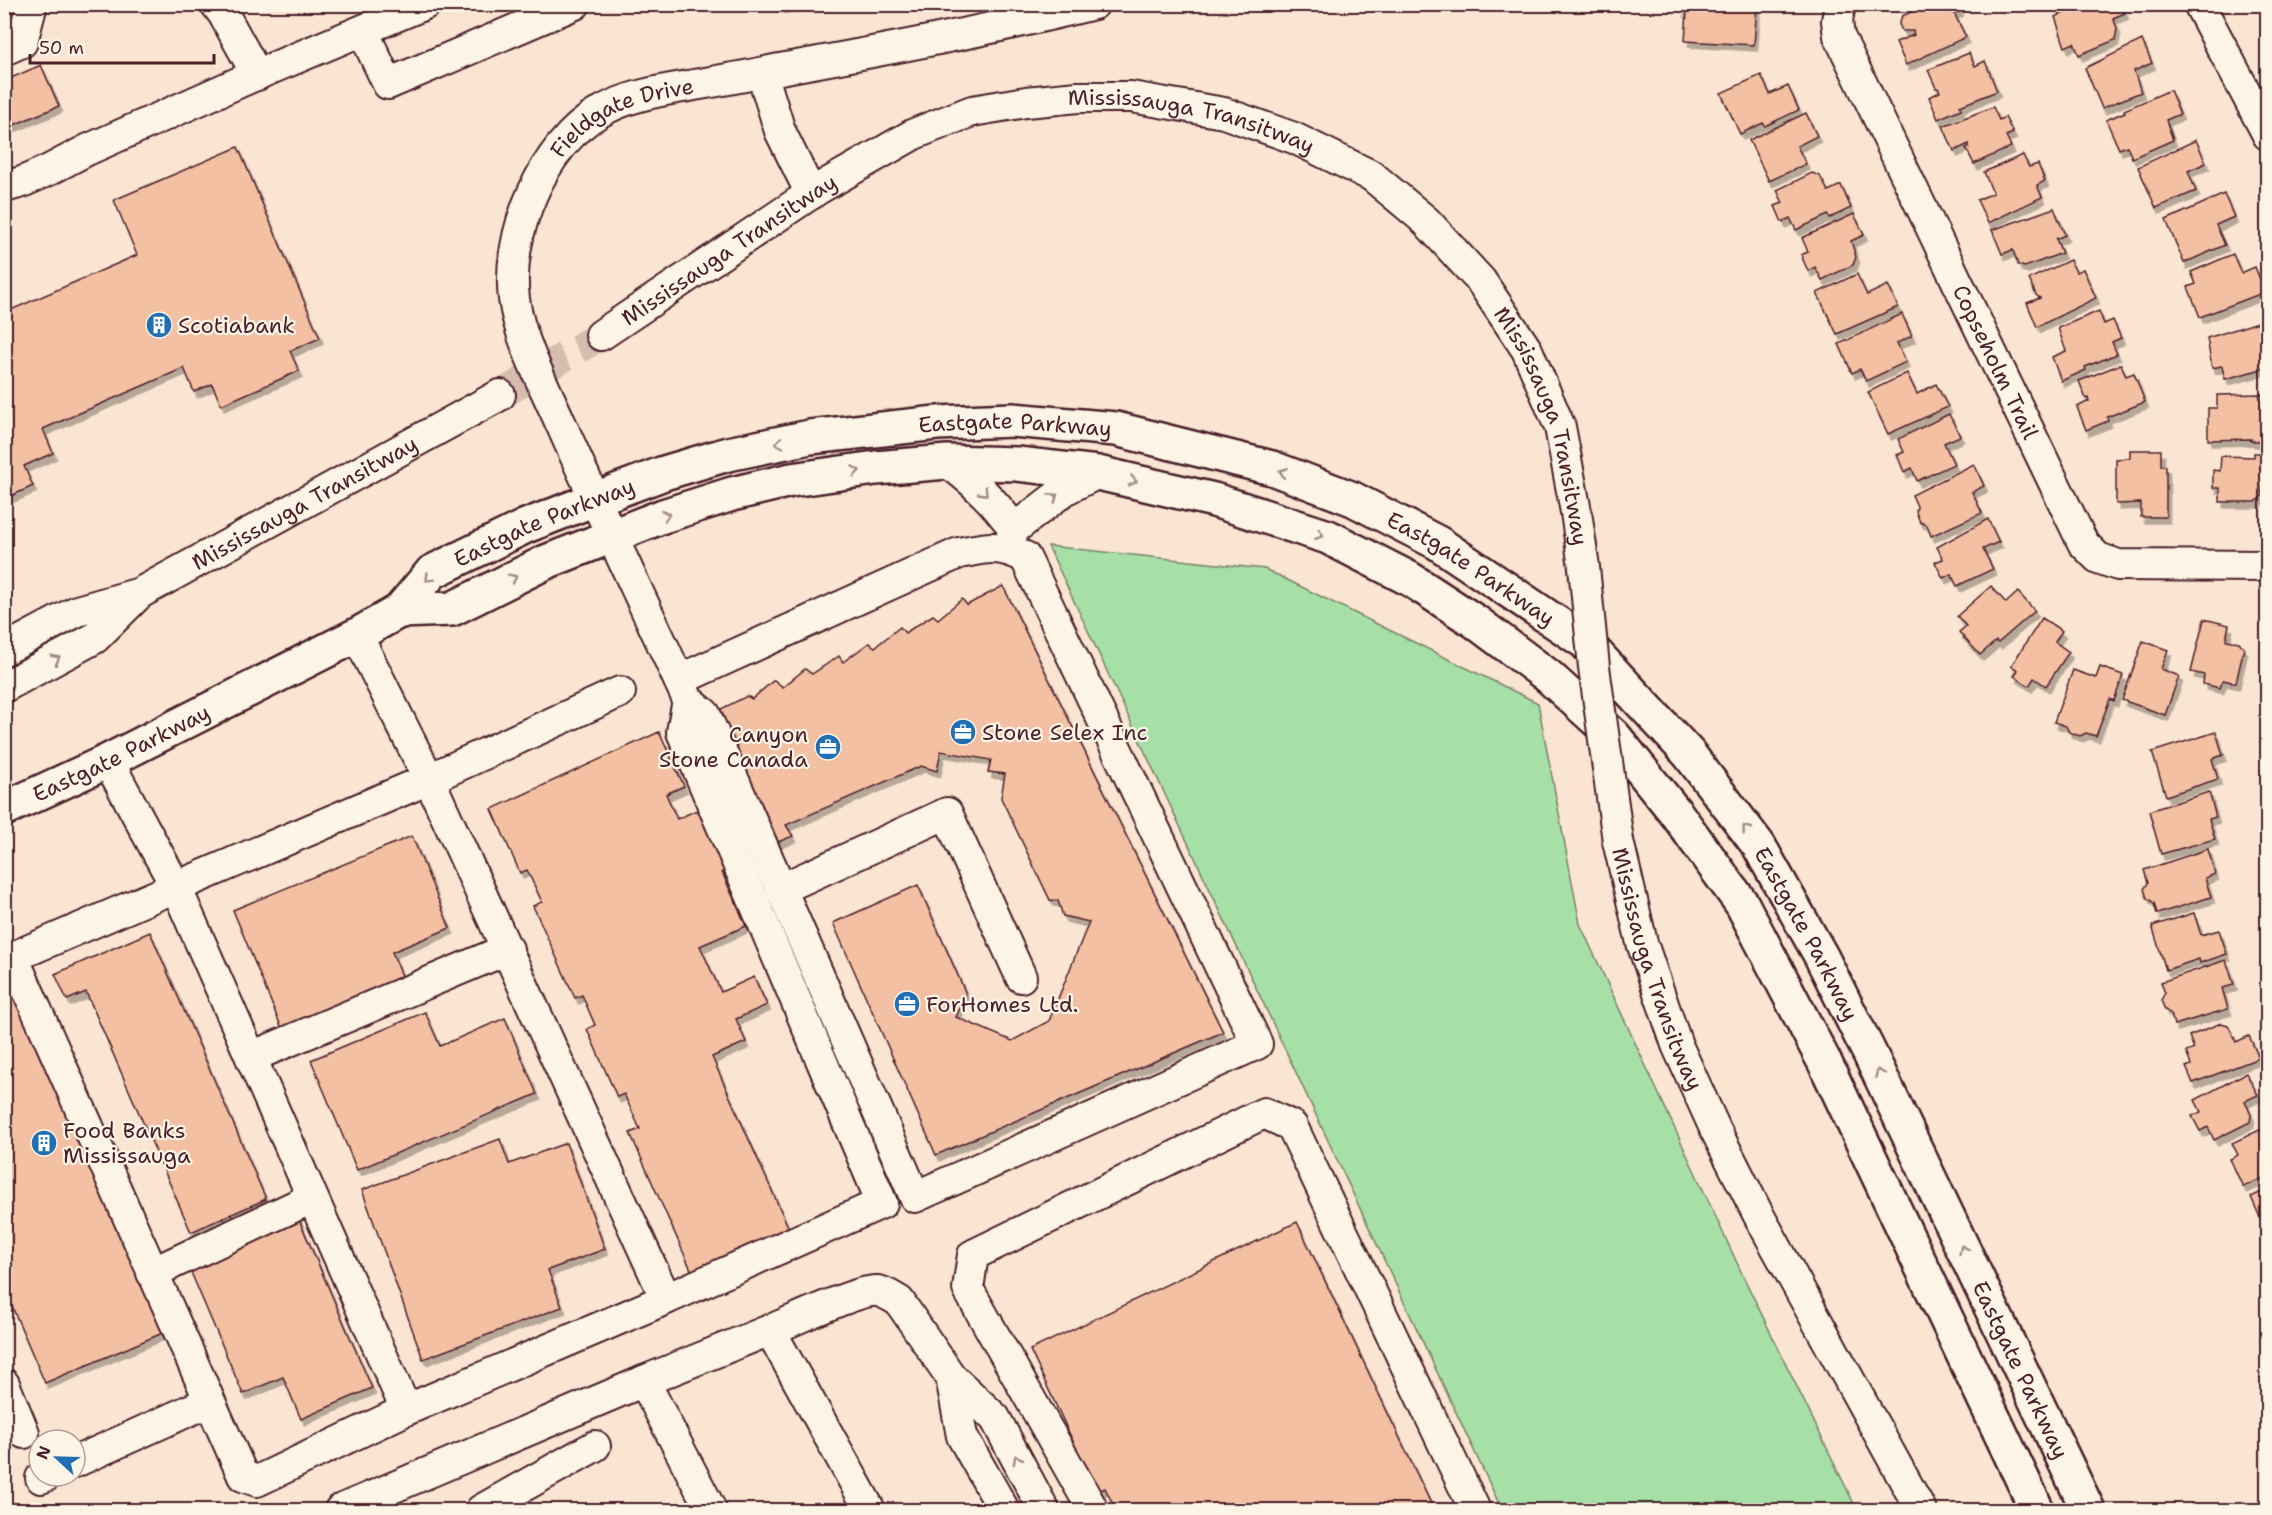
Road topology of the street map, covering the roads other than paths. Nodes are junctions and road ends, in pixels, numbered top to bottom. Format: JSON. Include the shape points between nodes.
{"nodes":[{"id":1,"x":32,"y":4,"type":"edge"},
{"id":2,"x":216,"y":4,"type":"edge"},
{"id":3,"x":425,"y":4,"type":"edge"},
{"id":4,"x":575,"y":4,"type":"edge"},
{"id":5,"x":1094,"y":4,"type":"edge"},
{"id":6,"x":1840,"y":4,"type":"edge"},
{"id":7,"x":2199,"y":4,"type":"edge"},
{"id":8,"x":363,"y":31,"type":"junction"},
{"id":9,"x":4,"y":50,"type":"edge"},
{"id":10,"x":762,"y":73,"type":"junction"},
{"id":11,"x":257,"y":75,"type":"junction"},
{"id":12,"x":2268,"y":135,"type":"edge"},
{"id":13,"x":4,"y":187,"type":"edge"},
{"id":14,"x":811,"y":194,"type":"junction"},
{"id":15,"x":601,"y":335,"type":"tunnel mouth"},
{"id":16,"x":500,"y":395,"type":"tunnel mouth"},
{"id":17,"x":947,"y":462,"type":"junction"},
{"id":18,"x":1098,"y":473,"type":"junction"},
{"id":19,"x":595,"y":499,"type":"junction"},
{"id":20,"x":611,"y":535,"type":"junction"},
{"id":21,"x":1011,"y":538,"type":"junction"},
{"id":22,"x":2268,"y":566,"type":"edge"},
{"id":23,"x":140,"y":593,"type":"junction"},
{"id":24,"x":399,"y":611,"type":"junction"},
{"id":25,"x":357,"y":635,"type":"junction"},
{"id":26,"x":4,"y":650,"type":"edge"},
{"id":27,"x":4,"y":687,"type":"edge"},
{"id":28,"x":683,"y":690,"type":"junction"},
{"id":29,"x":620,"y":692,"type":"dead end"},
{"id":30,"x":108,"y":761,"type":"junction"},
{"id":31,"x":429,"y":779,"type":"junction"},
{"id":32,"x":4,"y":809,"type":"edge"},
{"id":33,"x":176,"y":887,"type":"junction"},
{"id":34,"x":781,"y":889,"type":"junction"},
{"id":35,"x":508,"y":949,"type":"junction"},
{"id":36,"x":7,"y":952,"type":"edge"},
{"id":37,"x":1021,"y":978,"type":"dead end"},
{"id":38,"x":250,"y":1057,"type":"junction"},
{"id":39,"x":312,"y":1198,"type":"junction"},
{"id":40,"x":152,"y":1273,"type":"junction"},
{"id":41,"x":666,"y":1299,"type":"junction"},
{"id":42,"x":770,"y":1330,"type":"junction"},
{"id":43,"x":951,"y":1377,"type":"junction"},
{"id":44,"x":644,"y":1381,"type":"junction"},
{"id":45,"x":5,"y":1388,"type":"edge"},
{"id":46,"x":208,"y":1402,"type":"junction"},
{"id":47,"x":406,"y":1410,"type":"junction"},
{"id":48,"x":24,"y":1433,"type":"dead end"},
{"id":49,"x":595,"y":1446,"type":"dead end"},
{"id":50,"x":87,"y":1457,"type":"edge"},
{"id":51,"x":399,"y":1499,"type":"edge"},
{"id":52,"x":340,"y":1510,"type":"edge"},
{"id":53,"x":481,"y":1510,"type":"edge"},
{"id":54,"x":711,"y":1510,"type":"edge"},
{"id":55,"x":870,"y":1510,"type":"edge"},
{"id":56,"x":1004,"y":1510,"type":"edge"},
{"id":57,"x":1044,"y":1510,"type":"edge"},
{"id":58,"x":1093,"y":1510,"type":"edge"},
{"id":59,"x":1475,"y":1510,"type":"edge"},
{"id":60,"x":1921,"y":1510,"type":"edge"},
{"id":61,"x":2037,"y":1510,"type":"edge"},
{"id":62,"x":2088,"y":1510,"type":"edge"}],
"edges":[{"from":1,"to":9,"type":"street","via":[[22,42]]},
{"from":2,"to":11,"type":"street"},
{"from":3,"to":8,"type":"street"},
{"from":4,"to":8,"type":"street","via":[[388,84]]},
{"from":5,"to":10,"type":"street","name":"Fieldgate Drive"},
{"from":6,"to":22,"type":"street","name":"Copseholm Trail","via":[[1839,36],[2083,543],[2098,558],[2118,565]]},
{"from":7,"to":12,"type":"street"},
{"from":8,"to":11,"type":"street"},
{"from":10,"to":14,"type":"street","via":[[780,132]]},
{"from":10,"to":19,"type":"street","name":"Fieldgate Drive","via":[[634,96],[598,113],[578,128],[548,164],[525,208],[513,257],[514,299],[536,366]]},
{"from":11,"to":13,"type":"street"},
{"from":14,"to":15,"type":"street","name":"Mississauga Transitway"},
{"from":14,"to":60,"type":"street","name":"Mississauga Transitway","bridge":true,"via":[[914,134],[972,111],[1078,97],[1131,97],[1224,113],[1294,138],[1372,176],[1426,221],[1481,280],[1527,350],[1560,427],[1584,567],[1618,841],[1642,943],[1677,1045],[1758,1214]]},
{"from":16,"to":23,"type":"street","name":"Mississauga Transitway"},
{"from":17,"to":18,"type":"main road","name":"Eastgate Parkway","via":[[1017,464]]},
{"from":20,"to":17,"type":"main road","name":"Eastgate Parkway","one_way":true,"via":[[722,497],[791,480]]},
{"from":17,"to":21,"type":"street","one_way":true,"via":[[987,495]]},
{"from":21,"to":18,"type":"street","one_way":true,"via":[[1066,489]]},
{"from":18,"to":61,"type":"main road","name":"Eastgate Parkway","one_way":true,"via":[[1214,500],[1329,537],[1410,579],[1476,622],[1548,676],[1614,736],[1677,813],[1742,904],[1826,1065]]},
{"from":19,"to":20,"type":"street","name":"Fieldgate Drive"},
{"from":19,"to":24,"type":"main road","name":"Eastgate Parkway","one_way":true,"via":[[526,526],[432,572]]},
{"from":62,"to":19,"type":"main road","name":"Eastgate Parkway","one_way":true,"via":[[1869,1052],[1759,846],[1689,754],[1585,642],[1526,602],[1438,543],[1353,499],[1272,468],[1116,429],[1012,420],[937,423],[810,437],[728,454]]},
{"from":24,"to":20,"type":"main road","name":"Eastgate Parkway","one_way":true,"via":[[452,609]]},
{"from":20,"to":28,"type":"street","name":"Fieldgate Drive"},
{"from":21,"to":28,"type":"street","via":[[959,553]]},
{"from":21,"to":34,"type":"street","name":"Fieldgate Drive","via":[[1026,557],[1257,1044],[915,1197]]},
{"from":23,"to":26,"type":"street","name":"Mississauga Transitway","via":[[77,611]]},
{"from":27,"to":23,"type":"street","name":"Mississauga Transitway","one_way":true,"via":[[95,638]]},
{"from":24,"to":25,"type":"main road","name":"Eastgate Parkway"},
{"from":25,"to":30,"type":"main road","name":"Eastgate Parkway"},
{"from":25,"to":31,"type":"street"},
{"from":28,"to":34,"type":"street","name":"Fieldgate Drive","via":[[705,714]]},
{"from":28,"to":41,"type":"street","via":[[682,732],[882,1203]]},
{"from":29,"to":31,"type":"street"},
{"from":30,"to":32,"type":"main road","name":"Eastgate Parkway"},
{"from":30,"to":33,"type":"street"},
{"from":31,"to":33,"type":"street"},
{"from":31,"to":35,"type":"street"},
{"from":33,"to":36,"type":"street"},
{"from":33,"to":38,"type":"street"},
{"from":34,"to":37,"type":"street","via":[[947,813]]},
{"from":35,"to":38,"type":"street"},
{"from":35,"to":41,"type":"street"},
{"from":36,"to":40,"type":"street"},
{"from":38,"to":39,"type":"street"},
{"from":39,"to":40,"type":"street"},
{"from":39,"to":47,"type":"street"},
{"from":40,"to":46,"type":"street"},
{"from":41,"to":47,"type":"street"},
{"from":42,"to":43,"type":"street","via":[[857,1294],[889,1294],[899,1301]]},
{"from":42,"to":44,"type":"street"},
{"from":42,"to":55,"type":"street"},
{"from":43,"to":56,"type":"street","via":[[962,1436]]},
{"from":57,"to":43,"type":"street","one_way":true,"via":[[995,1418]]},
{"from":44,"to":51,"type":"street"},
{"from":44,"to":54,"type":"street"},
{"from":45,"to":48,"type":"street"},
{"from":46,"to":47,"type":"street","via":[[243,1476],[258,1481]]},
{"from":46,"to":50,"type":"street"},
{"from":49,"to":53,"type":"street"},
{"from":51,"to":52,"type":"street"},
{"from":58,"to":59,"type":"street","via":[[968,1289],[973,1255],[1264,1113],[1292,1126]]}]}
